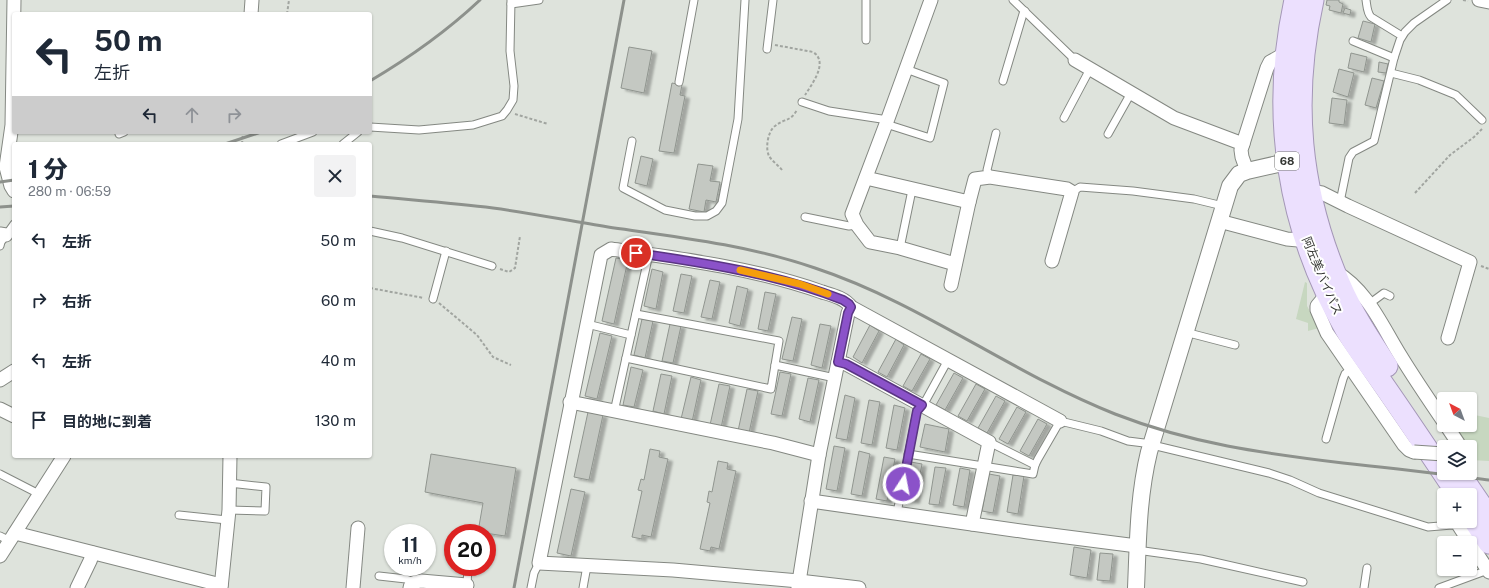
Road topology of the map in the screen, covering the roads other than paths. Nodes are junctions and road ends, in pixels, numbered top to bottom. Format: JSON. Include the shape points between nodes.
{"nodes":[{"id":1,"x":14,"y":0,"type":"edge"},
{"id":2,"x":252,"y":0,"type":"edge"},
{"id":3,"x":539,"y":0,"type":"edge"},
{"id":4,"x":694,"y":0,"type":"edge"},
{"id":5,"x":745,"y":0,"type":"edge"},
{"id":6,"x":773,"y":0,"type":"edge"},
{"id":7,"x":866,"y":0,"type":"edge"},
{"id":8,"x":930,"y":0,"type":"edge"},
{"id":9,"x":1013,"y":0,"type":"edge"},
{"id":10,"x":1295,"y":0,"type":"edge"},
{"id":11,"x":1313,"y":0,"type":"edge"},
{"id":12,"x":1366,"y":0,"type":"edge"},
{"id":13,"x":1447,"y":0,"type":"edge"},
{"id":14,"x":1480,"y":0,"type":"edge"},
{"id":15,"x":510,"y":2,"type":"edge"},
{"id":16,"x":1489,"y":2,"type":"edge"},
{"id":17,"x":1025,"y":11,"type":"junction"},
{"id":18,"x":14,"y":12,"type":"edge"},
{"id":19,"x":251,"y":12,"type":"edge"},
{"id":20,"x":1402,"y":36,"type":"junction"},
{"id":21,"x":866,"y":40,"type":"dead end"},
{"id":22,"x":1353,"y":41,"type":"dead end"},
{"id":23,"x":768,"y":47,"type":"road end"},
{"id":24,"x":1286,"y":53,"type":"junction"},
{"id":25,"x":1394,"y":58,"type":"junction"},
{"id":26,"x":1075,"y":60,"type":"joint"},
{"id":27,"x":906,"y":69,"type":"junction"},
{"id":28,"x":1090,"y":69,"type":"junction"},
{"id":29,"x":1391,"y":73,"type":"junction"},
{"id":30,"x":678,"y":82,"type":"dead end"},
{"id":31,"x":1003,"y":82,"type":"dead end"},
{"id":32,"x":1131,"y":92,"type":"junction"},
{"id":33,"x":802,"y":102,"type":"road end"},
{"id":34,"x":1064,"y":118,"type":"dead end"},
{"id":35,"x":887,"y":122,"type":"junction"},
{"id":36,"x":1483,"y":124,"type":"road end"},
{"id":37,"x":12,"y":125,"type":"edge"},
{"id":38,"x":372,"y":127,"type":"edge"},
{"id":39,"x":996,"y":133,"type":"dead end"},
{"id":40,"x":308,"y":134,"type":"edge"},
{"id":41,"x":356,"y":134,"type":"edge"},
{"id":42,"x":1108,"y":134,"type":"dead end"},
{"id":43,"x":632,"y":140,"type":"dead end"},
{"id":44,"x":286,"y":142,"type":"edge"},
{"id":45,"x":346,"y":142,"type":"edge"},
{"id":46,"x":1243,"y":144,"type":"junction"},
{"id":47,"x":1296,"y":160,"type":"junction"},
{"id":48,"x":1247,"y":171,"type":"junction"},
{"id":49,"x":3,"y":173,"type":"edge"},
{"id":50,"x":990,"y":177,"type":"junction"},
{"id":51,"x":866,"y":178,"type":"junction"},
{"id":52,"x":12,"y":188,"type":"edge"},
{"id":53,"x":912,"y":190,"type":"junction"},
{"id":54,"x":1310,"y":191,"type":"junction"},
{"id":55,"x":1072,"y":192,"type":"junction"},
{"id":56,"x":969,"y":202,"type":"junction"},
{"id":57,"x":1340,"y":202,"type":"junction"},
{"id":58,"x":1221,"y":214,"type":"junction"},
{"id":59,"x":805,"y":217,"type":"dead end"},
{"id":60,"x":857,"y":225,"type":"junction"},
{"id":61,"x":12,"y":226,"type":"edge"},
{"id":62,"x":372,"y":231,"type":"edge"},
{"id":63,"x":1305,"y":237,"type":"junction"},
{"id":64,"x":2,"y":238,"type":"edge"},
{"id":65,"x":900,"y":248,"type":"junction"},
{"id":66,"x":446,"y":251,"type":"junction"},
{"id":67,"x":649,"y":254,"type":"junction"},
{"id":68,"x":1052,"y":261,"type":"dead end"},
{"id":69,"x":955,"y":264,"type":"junction"},
{"id":70,"x":492,"y":266,"type":"road end"},
{"id":71,"x":1334,"y":271,"type":"junction"},
{"id":72,"x":951,"y":285,"type":"dead end"},
{"id":73,"x":1327,"y":294,"type":"junction"},
{"id":74,"x":1390,"y":296,"type":"dead end"},
{"id":75,"x":433,"y":299,"type":"road end"},
{"id":76,"x":1369,"y":304,"type":"junction"},
{"id":77,"x":851,"y":307,"type":"junction"},
{"id":78,"x":636,"y":314,"type":"junction"},
{"id":79,"x":587,"y":324,"type":"junction"},
{"id":80,"x":1185,"y":332,"type":"junction"},
{"id":81,"x":631,"y":335,"type":"junction"},
{"id":82,"x":1448,"y":338,"type":"dead end"},
{"id":83,"x":1235,"y":345,"type":"dead end"},
{"id":84,"x":626,"y":358,"type":"junction"},
{"id":85,"x":948,"y":360,"type":"junction"},
{"id":86,"x":838,"y":362,"type":"junction"},
{"id":87,"x":774,"y":365,"type":"junction"},
{"id":88,"x":1352,"y":368,"type":"junction"},
{"id":89,"x":12,"y":372,"type":"edge"},
{"id":90,"x":834,"y":378,"type":"junction"},
{"id":91,"x":0,"y":380,"type":"edge"},
{"id":92,"x":570,"y":402,"type":"junction"},
{"id":93,"x":922,"y":405,"type":"junction"},
{"id":94,"x":0,"y":409,"type":"edge"},
{"id":95,"x":614,"y":412,"type":"junction"},
{"id":96,"x":1437,"y":412,"type":"edge"},
{"id":97,"x":12,"y":415,"type":"edge"},
{"id":98,"x":1060,"y":421,"type":"junction"},
{"id":99,"x":1326,"y":439,"type":"dead end"},
{"id":100,"x":1437,"y":440,"type":"edge"},
{"id":101,"x":989,"y":442,"type":"junction"},
{"id":102,"x":1151,"y":445,"type":"junction"},
{"id":103,"x":908,"y":454,"type":"junction"},
{"id":104,"x":1437,"y":454,"type":"edge"},
{"id":105,"x":819,"y":455,"type":"junction"},
{"id":106,"x":63,"y":458,"type":"edge"},
{"id":107,"x":230,"y":458,"type":"edge"},
{"id":108,"x":1035,"y":465,"type":"junction"},
{"id":109,"x":984,"y":466,"type":"junction"},
{"id":110,"x":0,"y":474,"type":"edge"},
{"id":111,"x":1464,"y":480,"type":"edge"},
{"id":112,"x":229,"y":483,"type":"junction"},
{"id":113,"x":1453,"y":488,"type":"edge"},
{"id":114,"x":39,"y":494,"type":"junction"},
{"id":115,"x":811,"y":501,"type":"junction"},
{"id":116,"x":897,"y":513,"type":"junction"},
{"id":117,"x":179,"y":515,"type":"dead end"},
{"id":118,"x":228,"y":515,"type":"junction"},
{"id":119,"x":1489,"y":517,"type":"edge"},
{"id":120,"x":972,"y":524,"type":"junction"},
{"id":121,"x":1437,"y":526,"type":"edge"},
{"id":122,"x":358,"y":528,"type":"dead end"},
{"id":123,"x":1473,"y":528,"type":"edge"},
{"id":124,"x":8,"y":537,"type":"edge"},
{"id":125,"x":1489,"y":543,"type":"edge"},
{"id":126,"x":1137,"y":546,"type":"junction"},
{"id":127,"x":93,"y":553,"type":"junction"},
{"id":128,"x":1477,"y":554,"type":"edge"},
{"id":129,"x":0,"y":556,"type":"edge"},
{"id":130,"x":538,"y":563,"type":"junction"},
{"id":131,"x":587,"y":566,"type":"junction"},
{"id":132,"x":1367,"y":568,"type":"dead end"},
{"id":133,"x":1488,"y":571,"type":"edge"},
{"id":134,"x":379,"y":576,"type":"dead end"},
{"id":135,"x":468,"y":576,"type":"edge"},
{"id":136,"x":1303,"y":582,"type":"dead end"},
{"id":137,"x":412,"y":585,"type":"edge"},
{"id":138,"x":798,"y":585,"type":"edge"},
{"id":139,"x":221,"y":587,"type":"edge"},
{"id":140,"x":467,"y":587,"type":"edge"},
{"id":141,"x":76,"y":588,"type":"edge"},
{"id":142,"x":353,"y":588,"type":"edge"},
{"id":143,"x":531,"y":588,"type":"edge"},
{"id":144,"x":583,"y":588,"type":"edge"},
{"id":145,"x":859,"y":588,"type":"edge"},
{"id":146,"x":1136,"y":588,"type":"edge"},
{"id":147,"x":1365,"y":588,"type":"edge"},
{"id":148,"x":1439,"y":588,"type":"edge"}],
"edges":[{"from":1,"to":18,"type":"street"},
{"from":2,"to":19,"type":"street"},
{"from":3,"to":15,"type":"lane"},
{"from":4,"to":30,"type":"lane"},
{"from":5,"to":43,"type":"lane","via":[[738,119],[722,203],[716,211],[707,216],[695,216],[665,210],[623,188]]},
{"from":6,"to":23,"type":"lane"},
{"from":7,"to":21,"type":"lane"},
{"from":8,"to":27,"type":"street"},
{"from":9,"to":17,"type":"lane"},
{"from":10,"to":24,"type":"main road","name":"阿左美バイパス","number":"68"},
{"from":11,"to":47,"type":"main road","name":"阿左美バイパス","number":"68","via":[[1301,72]]},
{"from":12,"to":20,"type":"lane","via":[[1371,17]]},
{"from":13,"to":20,"type":"lane","via":[[1414,23]]},
{"from":14,"to":16,"type":"street"},
{"from":15,"to":38,"type":"lane","via":[[510,51],[514,86],[513,100],[502,116],[473,125],[419,130]]},
{"from":17,"to":26,"type":"lane"},
{"from":17,"to":31,"type":"lane"},
{"from":20,"to":25,"type":"lane"},
{"from":22,"to":25,"type":"lane"},
{"from":24,"to":46,"type":"street","via":[[1270,62],[1267,68]]},
{"from":24,"to":47,"type":"main road","name":"阿左美バイパス","number":"68","via":[[1283,107]]},
{"from":25,"to":29,"type":"lane"},
{"from":26,"to":28,"type":"street"},
{"from":27,"to":35,"type":"street"},
{"from":27,"to":35,"type":"lane","via":[[944,83],[930,138]]},
{"from":28,"to":32,"type":"street"},
{"from":28,"to":34,"type":"lane"},
{"from":29,"to":36,"type":"lane","via":[[1419,80],[1456,95]]},
{"from":29,"to":57,"type":"lane","via":[[1374,141],[1353,152],[1349,158]]},
{"from":32,"to":42,"type":"lane"},
{"from":32,"to":46,"type":"street","via":[[1174,118]]},
{"from":33,"to":35,"type":"lane","via":[[829,111]]},
{"from":35,"to":51,"type":"street"},
{"from":37,"to":49,"type":"street"},
{"from":39,"to":50,"type":"lane","via":[[987,170]]},
{"from":40,"to":44,"type":"lane"},
{"from":41,"to":45,"type":"lane"},
{"from":46,"to":48,"type":"street","via":[[1242,157]]},
{"from":47,"to":48,"type":"street"},
{"from":47,"to":54,"type":"main road","name":"阿左美バイパス","number":"68"},
{"from":47,"to":63,"type":"main road","name":"阿左美バイパス","number":"68","via":[[1292,188]]},
{"from":48,"to":58,"type":"street","via":[[1239,174],[1230,186]]},
{"from":49,"to":52,"type":"street"},
{"from":50,"to":55,"type":"street","via":[[1067,188]]},
{"from":50,"to":56,"type":"street","via":[[975,179]]},
{"from":51,"to":53,"type":"street"},
{"from":51,"to":60,"type":"street","via":[[852,214]]},
{"from":53,"to":56,"type":"street"},
{"from":53,"to":65,"type":"lane"},
{"from":54,"to":57,"type":"street","via":[[1322,193]]},
{"from":54,"to":71,"type":"main road","name":"阿左美バイパス","number":"68","via":[[1319,230]]},
{"from":55,"to":58,"type":"lane","via":[[1080,187],[1194,199]]},
{"from":55,"to":68,"type":"street"},
{"from":56,"to":69,"type":"street"},
{"from":57,"to":82,"type":"street","via":[[1470,262]]},
{"from":58,"to":63,"type":"street","via":[[1287,238],[1298,240]]},
{"from":58,"to":80,"type":"street"},
{"from":59,"to":60,"type":"lane","via":[[849,226]]},
{"from":60,"to":65,"type":"street","via":[[870,242]]},
{"from":61,"to":64,"type":"lane"},
{"from":62,"to":66,"type":"lane"},
{"from":63,"to":73,"type":"main road","name":"阿左美バイパス","number":"68"},
{"from":65,"to":69,"type":"street"},
{"from":66,"to":70,"type":"lane"},
{"from":66,"to":75,"type":"lane"},
{"from":67,"to":77,"type":"street","via":[[731,267],[800,284],[843,300]]},
{"from":67,"to":78,"type":"lane"},
{"from":67,"to":79,"type":"street","via":[[611,249],[602,255]]},
{"from":69,"to":72,"type":"street"},
{"from":71,"to":76,"type":"street","via":[[1355,286]]},
{"from":71,"to":100,"type":"main road","name":"阿左美バイパス","number":"68","via":[[1352,310]]},
{"from":73,"to":88,"type":"street","via":[[1317,310],[1327,333]]},
{"from":73,"to":113,"type":"main road","name":"阿左美バイパス","number":"68","via":[[1347,331]]},
{"from":74,"to":76,"type":"lane","via":[[1384,293]]},
{"from":76,"to":96,"type":"street"},
{"from":77,"to":85,"type":"street"},
{"from":77,"to":86,"type":"street"},
{"from":78,"to":81,"type":"lane"},
{"from":78,"to":87,"type":"lane","via":[[779,341]]},
{"from":79,"to":81,"type":"lane"},
{"from":79,"to":92,"type":"street"},
{"from":80,"to":83,"type":"lane"},
{"from":80,"to":102,"type":"street"},
{"from":81,"to":84,"type":"lane"},
{"from":84,"to":87,"type":"lane","via":[[771,388]]},
{"from":84,"to":95,"type":"lane"},
{"from":85,"to":93,"type":"lane"},
{"from":85,"to":98,"type":"street"},
{"from":86,"to":90,"type":"street"},
{"from":86,"to":93,"type":"street"},
{"from":87,"to":90,"type":"lane"},
{"from":88,"to":99,"type":"lane","via":[[1343,379]]},
{"from":88,"to":104,"type":"street","bridge":true,"via":[[1404,445],[1414,452]]},
{"from":89,"to":91,"type":"street"},
{"from":90,"to":105,"type":"street"},
{"from":92,"to":95,"type":"street"},
{"from":92,"to":130,"type":"street"},
{"from":93,"to":101,"type":"street"},
{"from":93,"to":103,"type":"lane","via":[[917,411]]},
{"from":94,"to":97,"type":"street"},
{"from":95,"to":105,"type":"street","via":[[773,443]]},
{"from":98,"to":102,"type":"lane"},
{"from":98,"to":108,"type":"lane"},
{"from":101,"to":108,"type":"lane"},
{"from":101,"to":109,"type":"street"},
{"from":102,"to":121,"type":"lane","via":[[1269,473],[1319,493],[1428,526]]},
{"from":102,"to":126,"type":"street","via":[[1141,494]]},
{"from":103,"to":109,"type":"lane"},
{"from":103,"to":116,"type":"lane"},
{"from":105,"to":115,"type":"street"},
{"from":106,"to":114,"type":"street"},
{"from":107,"to":112,"type":"street"},
{"from":108,"to":109,"type":"lane","via":[[1033,474]]},
{"from":109,"to":120,"type":"street"},
{"from":110,"to":114,"type":"lane"},
{"from":111,"to":119,"type":"main road"},
{"from":112,"to":118,"type":"street"},
{"from":112,"to":118,"type":"lane","via":[[266,487],[265,512]]},
{"from":114,"to":124,"type":"street"},
{"from":115,"to":116,"type":"street"},
{"from":115,"to":138,"type":"street"},
{"from":116,"to":120,"type":"street"},
{"from":117,"to":118,"type":"lane"},
{"from":118,"to":139,"type":"street"},
{"from":120,"to":126,"type":"street"},
{"from":122,"to":142,"type":"street"},
{"from":123,"to":125,"type":"main road"},
{"from":124,"to":127,"type":"street"},
{"from":124,"to":129,"type":"street"},
{"from":126,"to":136,"type":"lane","via":[[1144,551],[1200,559]]},
{"from":126,"to":146,"type":"street"},
{"from":127,"to":139,"type":"street"},
{"from":127,"to":141,"type":"street"},
{"from":128,"to":133,"type":"street"},
{"from":130,"to":131,"type":"street"},
{"from":130,"to":143,"type":"lane"},
{"from":131,"to":138,"type":"street","via":[[673,570]]},
{"from":131,"to":144,"type":"lane"},
{"from":132,"to":147,"type":"lane"},
{"from":133,"to":148,"type":"lane"},
{"from":134,"to":137,"type":"lane","via":[[406,579]]},
{"from":135,"to":140,"type":"lane"},
{"from":137,"to":140,"type":"street","via":[[421,581]]},
{"from":138,"to":145,"type":"street"}]}
